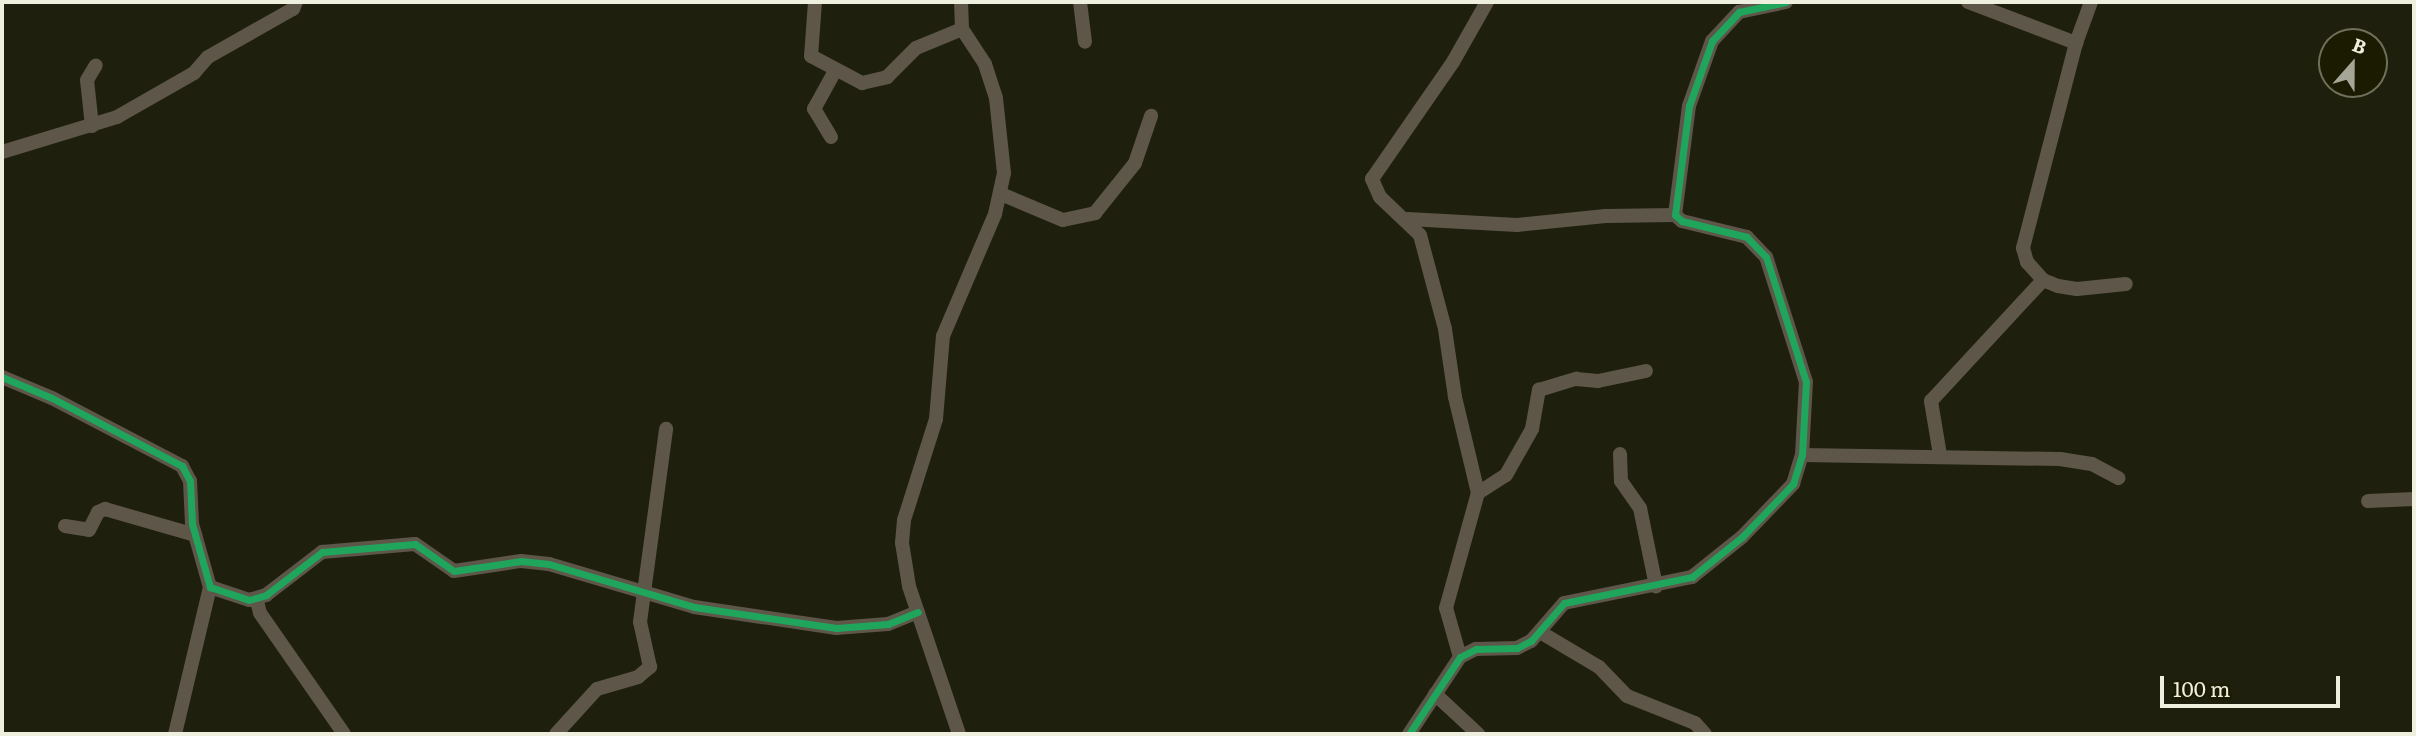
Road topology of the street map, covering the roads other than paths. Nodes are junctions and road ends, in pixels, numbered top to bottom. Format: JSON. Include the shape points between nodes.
{"nodes":[{"id":1,"x":296,"y":2,"type":"edge"},
{"id":2,"x":815,"y":2,"type":"edge"},
{"id":3,"x":961,"y":2,"type":"edge"},
{"id":4,"x":1080,"y":2,"type":"edge"},
{"id":5,"x":1487,"y":2,"type":"edge"},
{"id":6,"x":1786,"y":2,"type":"edge"},
{"id":7,"x":1968,"y":2,"type":"edge"},
{"id":8,"x":2091,"y":2,"type":"edge"},
{"id":9,"x":962,"y":29,"type":"junction"},
{"id":10,"x":1085,"y":42,"type":"dead end"},
{"id":11,"x":2077,"y":43,"type":"junction"},
{"id":12,"x":96,"y":65,"type":"dead end"},
{"id":13,"x":835,"y":71,"type":"junction"},
{"id":14,"x":1151,"y":116,"type":"dead end"},
{"id":15,"x":92,"y":126,"type":"junction"},
{"id":16,"x":831,"y":137,"type":"dead end"},
{"id":17,"x":2,"y":152,"type":"edge"},
{"id":18,"x":1001,"y":194,"type":"junction"},
{"id":19,"x":1675,"y":215,"type":"junction"},
{"id":20,"x":1408,"y":219,"type":"junction"},
{"id":21,"x":2043,"y":280,"type":"junction"},
{"id":22,"x":2126,"y":284,"type":"dead end"},
{"id":23,"x":1646,"y":371,"type":"dead end"},
{"id":24,"x":2,"y":377,"type":"edge"},
{"id":25,"x":666,"y":429,"type":"dead end"},
{"id":26,"x":1620,"y":454,"type":"dead end"},
{"id":27,"x":1802,"y":455,"type":"junction"},
{"id":28,"x":1940,"y":455,"type":"junction"},
{"id":29,"x":2118,"y":478,"type":"dead end"},
{"id":30,"x":1478,"y":493,"type":"junction"},
{"id":31,"x":2414,"y":499,"type":"edge"},
{"id":32,"x":2368,"y":501,"type":"dead end"},
{"id":33,"x":65,"y":526,"type":"dead end"},
{"id":34,"x":195,"y":535,"type":"junction"},
{"id":35,"x":1656,"y":586,"type":"junction"},
{"id":36,"x":210,"y":587,"type":"junction"},
{"id":37,"x":643,"y":591,"type":"junction"},
{"id":38,"x":257,"y":601,"type":"junction"},
{"id":39,"x":918,"y":611,"type":"junction"},
{"id":40,"x":1540,"y":632,"type":"junction"},
{"id":41,"x":1460,"y":657,"type":"junction"},
{"id":42,"x":1435,"y":694,"type":"junction"},
{"id":43,"x":175,"y":734,"type":"edge"},
{"id":44,"x":344,"y":734,"type":"edge"},
{"id":45,"x":556,"y":734,"type":"edge"},
{"id":46,"x":959,"y":734,"type":"edge"},
{"id":47,"x":1409,"y":734,"type":"edge"},
{"id":48,"x":1478,"y":734,"type":"edge"},
{"id":49,"x":1705,"y":734,"type":"edge"}],
"edges":[{"from":1,"to":15,"type":"street","via":[[293,9],[208,57],[194,73],[117,117]]},
{"from":2,"to":13,"type":"street","via":[[809,51]]},
{"from":3,"to":9,"type":"street"},
{"from":4,"to":10,"type":"street"},
{"from":5,"to":20,"type":"street","via":[[1452,62],[1374,171],[1372,179],[1380,197]]},
{"from":6,"to":19,"type":"street","via":[[1739,12],[1712,41],[1689,106]]},
{"from":7,"to":11,"type":"street"},
{"from":8,"to":11,"type":"street"},
{"from":9,"to":13,"type":"street","via":[[916,48],[887,78],[872,84]]},
{"from":9,"to":18,"type":"street","via":[[985,64],[996,98],[1004,173]]},
{"from":11,"to":21,"type":"street","via":[[2023,248],[2027,262]]},
{"from":12,"to":15,"type":"street","via":[[87,80]]},
{"from":13,"to":16,"type":"street","via":[[814,109]]},
{"from":14,"to":18,"type":"street","via":[[1135,163],[1095,213],[1063,220]]},
{"from":15,"to":17,"type":"street"},
{"from":18,"to":39,"type":"street","via":[[945,328],[938,411],[904,520],[904,559]]},
{"from":19,"to":20,"type":"street","via":[[1517,225]]},
{"from":19,"to":27,"type":"street","via":[[1682,221],[1747,237],[1766,257],[1806,382]]},
{"from":20,"to":30,"type":"street","via":[[1420,235],[1428,260]]},
{"from":21,"to":22,"type":"street","via":[[2077,289]]},
{"from":21,"to":28,"type":"street","via":[[1931,401]]},
{"from":23,"to":30,"type":"street","via":[[1598,381],[1576,379],[1539,390],[1532,429],[1506,475]]},
{"from":24,"to":34,"type":"street","via":[[52,397],[182,466],[190,481]]},
{"from":25,"to":37,"type":"street"},
{"from":26,"to":35,"type":"street","via":[[1621,481],[1640,508]]},
{"from":27,"to":28,"type":"street"},
{"from":27,"to":35,"type":"street","via":[[1793,484],[1742,537],[1701,572]]},
{"from":28,"to":29,"type":"street","via":[[2079,461]]},
{"from":30,"to":41,"type":"street","via":[[1446,608]]},
{"from":31,"to":32,"type":"street"},
{"from":33,"to":34,"type":"street","via":[[89,530],[98,512],[105,509]]},
{"from":34,"to":36,"type":"street"},
{"from":35,"to":40,"type":"street","via":[[1564,603]]},
{"from":36,"to":38,"type":"street"},
{"from":36,"to":43,"type":"street"},
{"from":37,"to":38,"type":"street","via":[[521,561],[454,570],[415,544],[322,552]]},
{"from":37,"to":39,"type":"street","via":[[716,611],[853,630],[888,624]]},
{"from":37,"to":45,"type":"street","via":[[641,637],[650,667],[638,677],[597,689]]},
{"from":38,"to":44,"type":"street","via":[[260,613]]},
{"from":39,"to":46,"type":"street"},
{"from":40,"to":41,"type":"street","via":[[1517,648],[1476,649]]},
{"from":40,"to":49,"type":"street","via":[[1599,667],[1627,696],[1695,723]]},
{"from":41,"to":42,"type":"street"},
{"from":42,"to":47,"type":"street"},
{"from":42,"to":48,"type":"street"}]}
